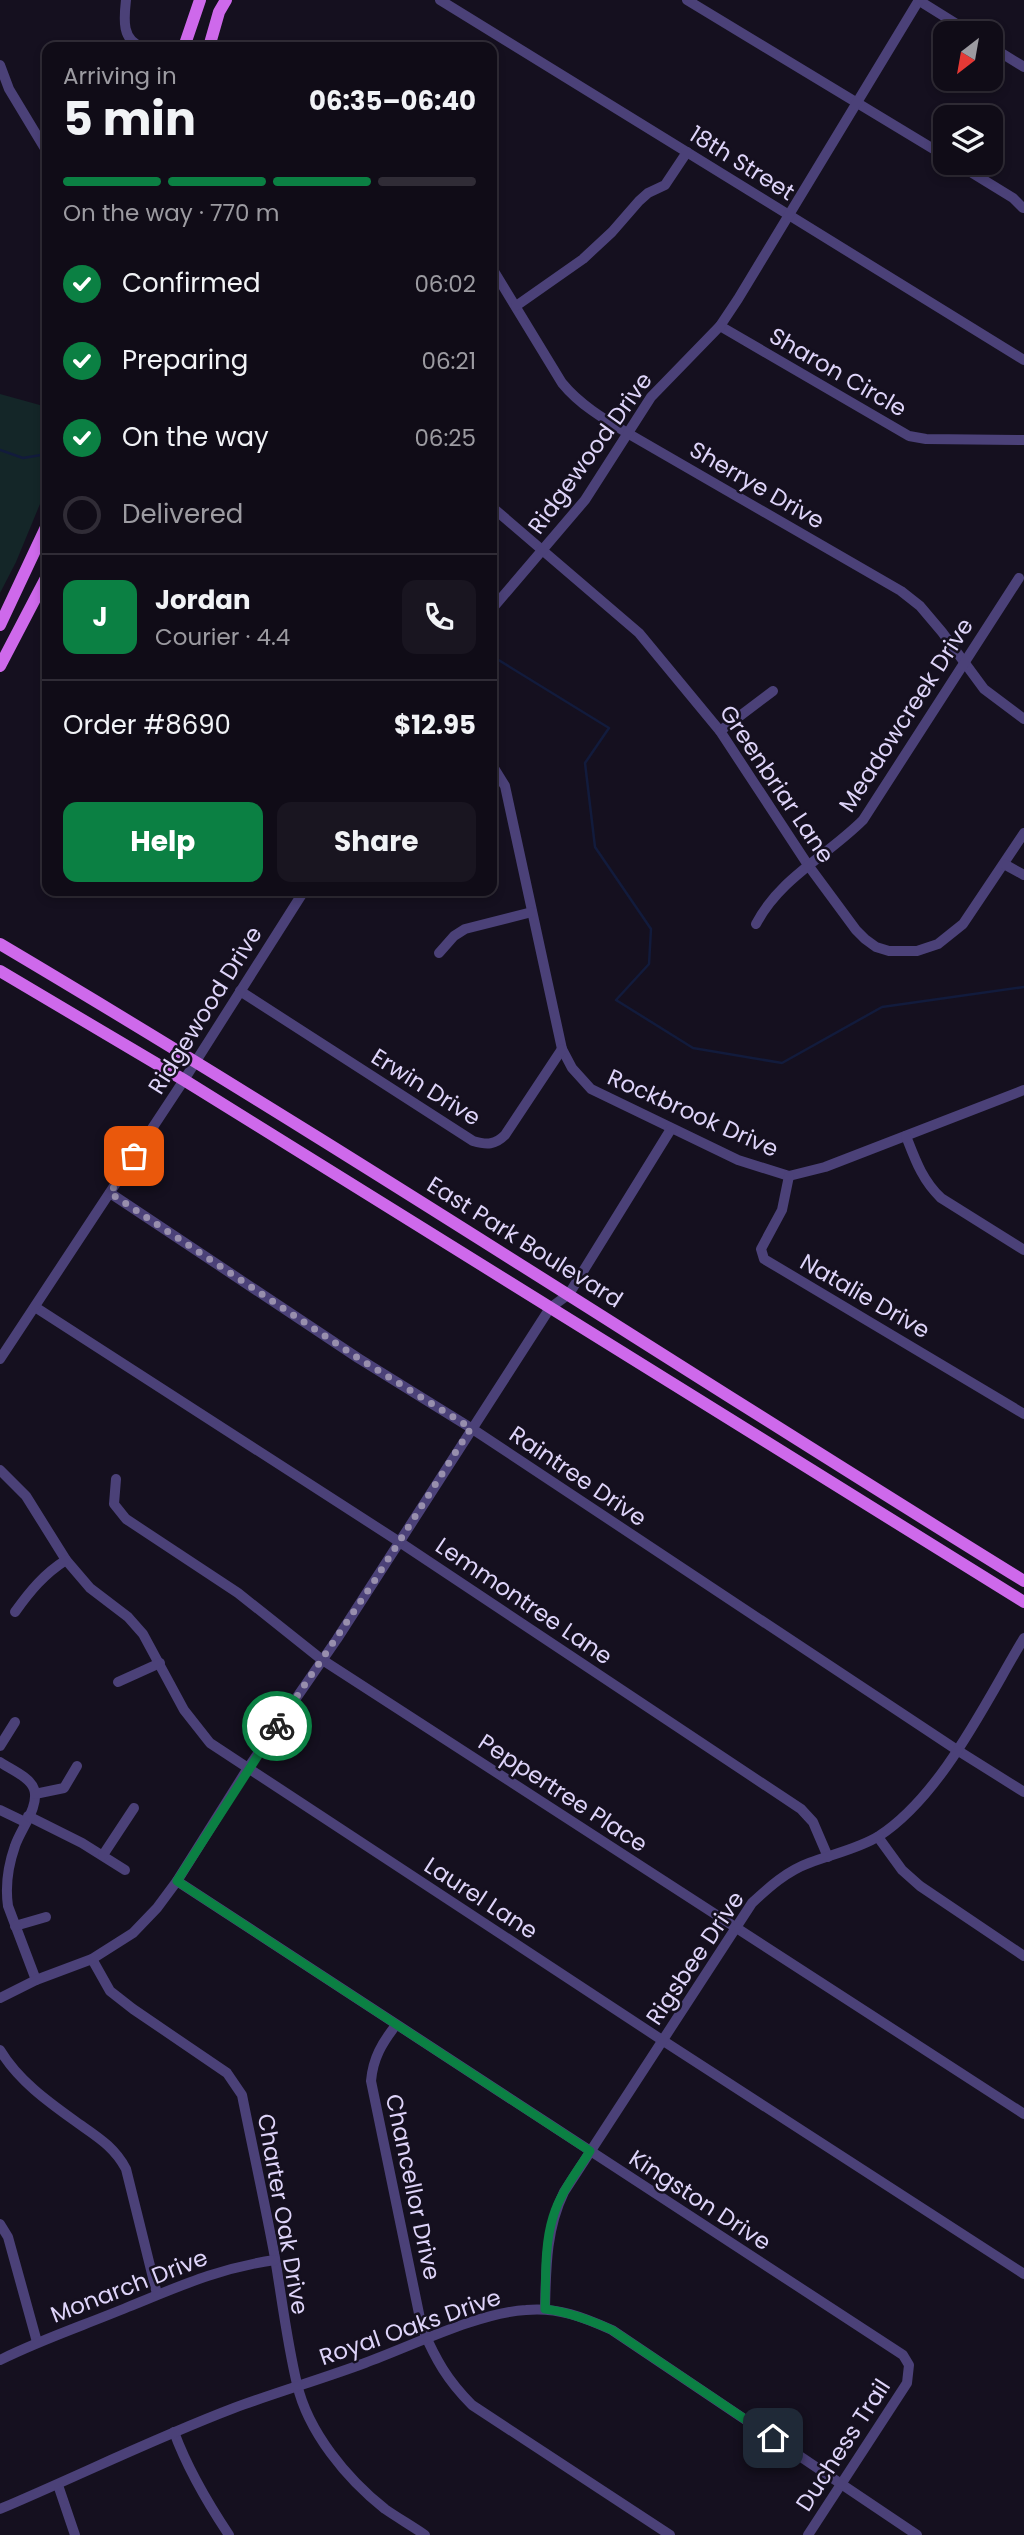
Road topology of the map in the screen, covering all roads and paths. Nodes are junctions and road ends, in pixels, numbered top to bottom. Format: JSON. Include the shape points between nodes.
{"nodes":[{"id":1,"x":126,"y":0,"type":"edge"},
{"id":2,"x":200,"y":0,"type":"edge"},
{"id":3,"x":226,"y":0,"type":"edge"},
{"id":4,"x":440,"y":0,"type":"edge"},
{"id":5,"x":687,"y":0,"type":"edge"},
{"id":6,"x":918,"y":0,"type":"edge"},
{"id":7,"x":952,"y":21,"type":"edge"},
{"id":8,"x":133,"y":42,"type":"edge"},
{"id":9,"x":186,"y":42,"type":"edge"},
{"id":10,"x":210,"y":42,"type":"edge"},
{"id":11,"x":1003,"y":54,"type":"edge"},
{"id":12,"x":0,"y":65,"type":"edge"},
{"id":13,"x":1024,"y":67,"type":"edge"},
{"id":14,"x":856,"y":101,"type":"junction"},
{"id":15,"x":42,"y":144,"type":"edge"},
{"id":16,"x":933,"y":149,"type":"edge"},
{"id":17,"x":687,"y":152,"type":"junction"},
{"id":18,"x":976,"y":175,"type":"edge"},
{"id":19,"x":1023,"y":208,"type":"edge"},
{"id":20,"x":788,"y":214,"type":"junction"},
{"id":21,"x":497,"y":276,"type":"edge"},
{"id":22,"x":516,"y":306,"type":"junction"},
{"id":23,"x":720,"y":326,"type":"junction"},
{"id":24,"x":1024,"y":360,"type":"edge"},
{"id":25,"x":629,"y":434,"type":"junction"},
{"id":26,"x":1024,"y":440,"type":"edge"},
{"id":27,"x":497,"y":511,"type":"edge"},
{"id":28,"x":42,"y":536,"type":"edge"},
{"id":29,"x":542,"y":550,"type":"junction"},
{"id":30,"x":1019,"y":578,"type":"dead end"},
{"id":31,"x":42,"y":586,"type":"edge"},
{"id":32,"x":497,"y":603,"type":"edge"},
{"id":33,"x":0,"y":625,"type":"edge"},
{"id":34,"x":965,"y":662,"type":"junction"},
{"id":35,"x":0,"y":666,"type":"edge"},
{"id":36,"x":773,"y":691,"type":"dead end"},
{"id":37,"x":1024,"y":719,"type":"edge"},
{"id":38,"x":720,"y":731,"type":"junction"},
{"id":39,"x":497,"y":773,"type":"edge"},
{"id":40,"x":1024,"y":833,"type":"edge"},
{"id":41,"x":1004,"y":864,"type":"junction"},
{"id":42,"x":808,"y":865,"type":"junction"},
{"id":43,"x":1024,"y":875,"type":"edge"},
{"id":44,"x":301,"y":896,"type":"edge"},
{"id":45,"x":532,"y":912,"type":"junction"},
{"id":46,"x":756,"y":924,"type":"dead end"},
{"id":47,"x":0,"y":944,"type":"edge"},
{"id":48,"x":439,"y":953,"type":"dead end"},
{"id":49,"x":0,"y":971,"type":"edge"},
{"id":50,"x":240,"y":991,"type":"junction"},
{"id":51,"x":562,"y":1049,"type":"junction"},
{"id":52,"x":195,"y":1062,"type":"junction"},
{"id":53,"x":184,"y":1080,"type":"junction"},
{"id":54,"x":1024,"y":1090,"type":"edge"},
{"id":55,"x":671,"y":1129,"type":"junction"},
{"id":56,"x":906,"y":1136,"type":"junction"},
{"id":57,"x":789,"y":1176,"type":"junction"},
{"id":58,"x":110,"y":1193,"type":"junction"},
{"id":59,"x":1024,"y":1250,"type":"edge"},
{"id":60,"x":569,"y":1294,"type":"junction"},
{"id":61,"x":35,"y":1307,"type":"junction"},
{"id":62,"x":550,"y":1308,"type":"junction"},
{"id":63,"x":0,"y":1359,"type":"edge"},
{"id":64,"x":1024,"y":1414,"type":"edge"},
{"id":65,"x":471,"y":1428,"type":"junction"},
{"id":66,"x":0,"y":1469,"type":"edge"},
{"id":67,"x":116,"y":1479,"type":"dead end"},
{"id":68,"x":398,"y":1541,"type":"junction"},
{"id":69,"x":66,"y":1560,"type":"junction"},
{"id":70,"x":1024,"y":1581,"type":"edge"},
{"id":71,"x":1024,"y":1602,"type":"edge"},
{"id":72,"x":15,"y":1612,"type":"dead end"},
{"id":73,"x":1024,"y":1638,"type":"edge"},
{"id":74,"x":321,"y":1659,"type":"junction"},
{"id":75,"x":160,"y":1664,"type":"junction"},
{"id":76,"x":118,"y":1682,"type":"dead end"},
{"id":77,"x":15,"y":1722,"type":"dead end"},
{"id":78,"x":0,"y":1746,"type":"edge"},
{"id":79,"x":957,"y":1750,"type":"junction"},
{"id":80,"x":0,"y":1762,"type":"edge"},
{"id":81,"x":77,"y":1766,"type":"dead end"},
{"id":82,"x":248,"y":1768,"type":"junction"},
{"id":83,"x":1024,"y":1792,"type":"edge"},
{"id":84,"x":35,"y":1794,"type":"junction"},
{"id":85,"x":134,"y":1808,"type":"dead end"},
{"id":86,"x":0,"y":1810,"type":"edge"},
{"id":87,"x":27,"y":1819,"type":"junction"},
{"id":88,"x":878,"y":1837,"type":"junction"},
{"id":89,"x":103,"y":1855,"type":"junction"},
{"id":90,"x":828,"y":1857,"type":"junction"},
{"id":91,"x":125,"y":1870,"type":"dead end"},
{"id":92,"x":177,"y":1881,"type":"junction"},
{"id":93,"x":4,"y":1908,"type":"edge"},
{"id":94,"x":46,"y":1917,"type":"dead end"},
{"id":95,"x":15,"y":1926,"type":"junction"},
{"id":96,"x":736,"y":1927,"type":"junction"},
{"id":97,"x":1024,"y":1956,"type":"edge"},
{"id":98,"x":92,"y":1959,"type":"junction"},
{"id":99,"x":36,"y":1980,"type":"junction"},
{"id":100,"x":0,"y":1998,"type":"edge"},
{"id":101,"x":396,"y":2025,"type":"junction"},
{"id":102,"x":662,"y":2040,"type":"junction"},
{"id":103,"x":0,"y":2050,"type":"edge"},
{"id":104,"x":1024,"y":2114,"type":"edge"},
{"id":105,"x":590,"y":2151,"type":"junction"},
{"id":106,"x":0,"y":2224,"type":"edge"},
{"id":107,"x":275,"y":2260,"type":"junction"},
{"id":108,"x":1024,"y":2274,"type":"edge"},
{"id":109,"x":158,"y":2294,"type":"junction"},
{"id":110,"x":545,"y":2309,"type":"junction"},
{"id":111,"x":427,"y":2340,"type":"junction"},
{"id":112,"x":37,"y":2342,"type":"junction"},
{"id":113,"x":0,"y":2360,"type":"edge"},
{"id":114,"x":909,"y":2375,"type":"joint"},
{"id":115,"x":297,"y":2386,"type":"junction"},
{"id":116,"x":174,"y":2432,"type":"junction"},
{"id":117,"x":842,"y":2484,"type":"junction"},
{"id":118,"x":58,"y":2485,"type":"junction"},
{"id":119,"x":0,"y":2509,"type":"edge"},
{"id":120,"x":75,"y":2535,"type":"edge"},
{"id":121,"x":229,"y":2535,"type":"edge"},
{"id":122,"x":425,"y":2535,"type":"edge"},
{"id":123,"x":670,"y":2535,"type":"edge"},
{"id":124,"x":808,"y":2535,"type":"edge"},
{"id":125,"x":917,"y":2535,"type":"edge"}],
"edges":[{"from":1,"to":8,"type":"street","via":[[124,24]]},
{"from":2,"to":9,"type":"main road"},
{"from":3,"to":10,"type":"main road"},
{"from":4,"to":17,"type":"street","name":"18th Street"},
{"from":5,"to":14,"type":"street"},
{"from":6,"to":7,"type":"street"},
{"from":6,"to":14,"type":"street","name":"Ridgewood Drive"},
{"from":11,"to":13,"type":"street"},
{"from":12,"to":15,"type":"street"},
{"from":14,"to":16,"type":"street"},
{"from":14,"to":20,"type":"street","name":"Ridgewood Drive"},
{"from":17,"to":20,"type":"street","name":"18th Street"},
{"from":17,"to":22,"type":"street","via":[[665,185],[639,201],[583,259]]},
{"from":18,"to":19,"type":"street"},
{"from":20,"to":23,"type":"street","name":"Ridgewood Drive"},
{"from":20,"to":24,"type":"street","name":"18th Street"},
{"from":21,"to":22,"type":"street","name":"Sherrye Drive"},
{"from":22,"to":25,"type":"street","name":"Sherrye Drive","via":[[572,395]]},
{"from":23,"to":25,"type":"street","name":"Ridgewood Drive","via":[[651,397]]},
{"from":23,"to":26,"type":"street","name":"Sharon Circle","via":[[909,436]]},
{"from":25,"to":29,"type":"street","name":"Ridgewood Drive","via":[[585,499]]},
{"from":25,"to":34,"type":"street","name":"Sherrye Drive","via":[[901,591],[920,606]]},
{"from":27,"to":29,"type":"street","name":"Greenbriar Lane"},
{"from":28,"to":33,"type":"main road"},
{"from":29,"to":32,"type":"street","name":"Ridgewood Drive"},
{"from":29,"to":38,"type":"street","name":"Greenbriar Lane","via":[[639,633]]},
{"from":30,"to":34,"type":"street","name":"Meadowcreek Drive"},
{"from":31,"to":35,"type":"main road"},
{"from":34,"to":37,"type":"street","name":"Sherrye Drive","via":[[984,689]]},
{"from":34,"to":42,"type":"street","name":"Meadowcreek Drive","via":[[863,820]]},
{"from":36,"to":38,"type":"street"},
{"from":38,"to":42,"type":"street","name":"Greenbriar Lane"},
{"from":39,"to":45,"type":"street","name":"Rockbrook Drive","via":[[505,786]]},
{"from":40,"to":41,"type":"street","name":"Greenbriar Lane"},
{"from":41,"to":42,"type":"street","name":"Greenbriar Lane","via":[[951,936],[928,948],[900,953],[876,947],[856,930]]},
{"from":41,"to":43,"type":"street"},
{"from":42,"to":46,"type":"street","name":"Meadowcreek Drive","via":[[783,885]]},
{"from":44,"to":50,"type":"street","name":"Ridgewood Drive"},
{"from":45,"to":48,"type":"street","via":[[465,929]]},
{"from":45,"to":51,"type":"street","name":"Rockbrook Drive"},
{"from":47,"to":52,"type":"main road","name":"East Park Boulevard"},
{"from":49,"to":53,"type":"main road","name":"East Park Boulevard"},
{"from":50,"to":51,"type":"street","name":"Erwin Drive","via":[[486,1145],[505,1135]]},
{"from":50,"to":52,"type":"street","name":"Ridgewood Drive"},
{"from":51,"to":55,"type":"street","name":"Rockbrook Drive","via":[[591,1089]]},
{"from":52,"to":53,"type":"street","name":"Ridgewood Drive"},
{"from":52,"to":60,"type":"main road","name":"East Park Boulevard"},
{"from":53,"to":58,"type":"street","name":"Ridgewood Drive"},
{"from":53,"to":62,"type":"main road","name":"East Park Boulevard"},
{"from":54,"to":56,"type":"street","name":"Rockbrook Drive"},
{"from":55,"to":57,"type":"street","name":"Rockbrook Drive","via":[[738,1160]]},
{"from":55,"to":60,"type":"street"},
{"from":56,"to":57,"type":"street","name":"Rockbrook Drive"},
{"from":56,"to":59,"type":"street","via":[[919,1168],[941,1198]]},
{"from":57,"to":64,"type":"street","name":"Natalie Drive","via":[[782,1210],[761,1249],[764,1259]]},
{"from":58,"to":61,"type":"street","name":"Ridgewood Drive"},
{"from":58,"to":65,"type":"street","name":"Raintree Drive"},
{"from":60,"to":62,"type":"street"},
{"from":60,"to":70,"type":"main road","name":"East Park Boulevard"},
{"from":61,"to":63,"type":"street","name":"Ridgewood Drive"},
{"from":61,"to":68,"type":"street","name":"Lemmontree Lane"},
{"from":62,"to":65,"type":"street"},
{"from":62,"to":71,"type":"main road","name":"East Park Boulevard"},
{"from":65,"to":68,"type":"street"},
{"from":65,"to":79,"type":"street","name":"Raintree Drive"},
{"from":66,"to":69,"type":"street","name":"Laurel Lane","via":[[26,1496]]},
{"from":67,"to":74,"type":"street","name":"Peppertree Place","via":[[114,1504],[126,1519],[238,1592]]},
{"from":68,"to":74,"type":"street"},
{"from":68,"to":90,"type":"street","name":"Lemmontree Lane","via":[[801,1809],[817,1830]]},
{"from":69,"to":72,"type":"street","via":[[33,1586]]},
{"from":69,"to":75,"type":"street","name":"Laurel Lane","via":[[90,1588],[128,1617]]},
{"from":73,"to":79,"type":"street","name":"Rigsbee Drive"},
{"from":74,"to":82,"type":"street"},
{"from":74,"to":96,"type":"street","name":"Peppertree Place"},
{"from":75,"to":76,"type":"street"},
{"from":75,"to":82,"type":"street","name":"Laurel Lane","via":[[194,1725]]},
{"from":77,"to":78,"type":"street"},
{"from":79,"to":83,"type":"street","name":"Raintree Drive"},
{"from":79,"to":88,"type":"street","name":"Rigsbee Drive","via":[[916,1805]]},
{"from":80,"to":84,"type":"street","via":[[29,1781]]},
{"from":81,"to":84,"type":"street","via":[[64,1788]]},
{"from":82,"to":92,"type":"street"},
{"from":82,"to":102,"type":"street","name":"Laurel Lane"},
{"from":84,"to":87,"type":"street"},
{"from":85,"to":89,"type":"street"},
{"from":86,"to":87,"type":"street"},
{"from":87,"to":89,"type":"street"},
{"from":87,"to":93,"type":"street","via":[[10,1863]]},
{"from":88,"to":90,"type":"street","name":"Rigsbee Drive"},
{"from":88,"to":97,"type":"street","via":[[920,1886]]},
{"from":89,"to":91,"type":"street"},
{"from":90,"to":96,"type":"street","name":"Rigsbee Drive","via":[[808,1863],[768,1888]]},
{"from":92,"to":98,"type":"street","via":[[133,1933]]},
{"from":92,"to":101,"type":"street","name":"Kingston Drive"},
{"from":93,"to":95,"type":"street"},
{"from":94,"to":95,"type":"street"},
{"from":95,"to":99,"type":"street"},
{"from":96,"to":102,"type":"street","name":"Rigsbee Drive"},
{"from":96,"to":104,"type":"street","name":"Peppertree Place"},
{"from":98,"to":99,"type":"street"},
{"from":98,"to":107,"type":"street","name":"Charter Oak Drive","via":[[110,1991],[234,2081],[242,2095]]},
{"from":99,"to":100,"type":"street"},
{"from":101,"to":105,"type":"street","name":"Kingston Drive"},
{"from":101,"to":111,"type":"street","name":"Chancellor Drive","via":[[376,2054],[371,2081]]},
{"from":102,"to":105,"type":"street","name":"Rigsbee Drive"},
{"from":102,"to":108,"type":"street","name":"Laurel Lane"},
{"from":103,"to":109,"type":"street","via":[[48,2102],[118,2153]]},
{"from":105,"to":110,"type":"street","name":"Rigsbee Drive","via":[[552,2218]]},
{"from":105,"to":114,"type":"street","name":"Kingston Drive","via":[[895,2349],[906,2360]]},
{"from":106,"to":112,"type":"street","via":[[8,2236]]},
{"from":107,"to":109,"type":"street","name":"Monarch Drive","via":[[238,2265]]},
{"from":107,"to":115,"type":"street","name":"Charter Oak Drive"},
{"from":109,"to":112,"type":"street","name":"Monarch Drive"},
{"from":110,"to":111,"type":"street","name":"Royal Oaks Drive","via":[[500,2315]]},
{"from":110,"to":117,"type":"street","name":"Royal Oaks Drive","via":[[576,2315],[612,2330]]},
{"from":111,"to":115,"type":"street","name":"Royal Oaks Drive"},
{"from":111,"to":123,"type":"street","name":"Chancellor Drive","via":[[452,2385],[472,2405]]},
{"from":112,"to":113,"type":"street","name":"Monarch Drive"},
{"from":114,"to":117,"type":"street","name":"Duchess Trail"},
{"from":115,"to":116,"type":"street","name":"Royal Oaks Drive"},
{"from":115,"to":122,"type":"street","name":"Charter Oak Drive","via":[[308,2414],[340,2464],[385,2509]]},
{"from":116,"to":118,"type":"street","name":"Royal Oaks Drive"},
{"from":116,"to":121,"type":"street","via":[[203,2497]]},
{"from":117,"to":124,"type":"street","name":"Duchess Trail"},
{"from":117,"to":125,"type":"street","name":"Royal Oaks Drive"},
{"from":118,"to":119,"type":"street","name":"Royal Oaks Drive"},
{"from":118,"to":120,"type":"street"}]}
